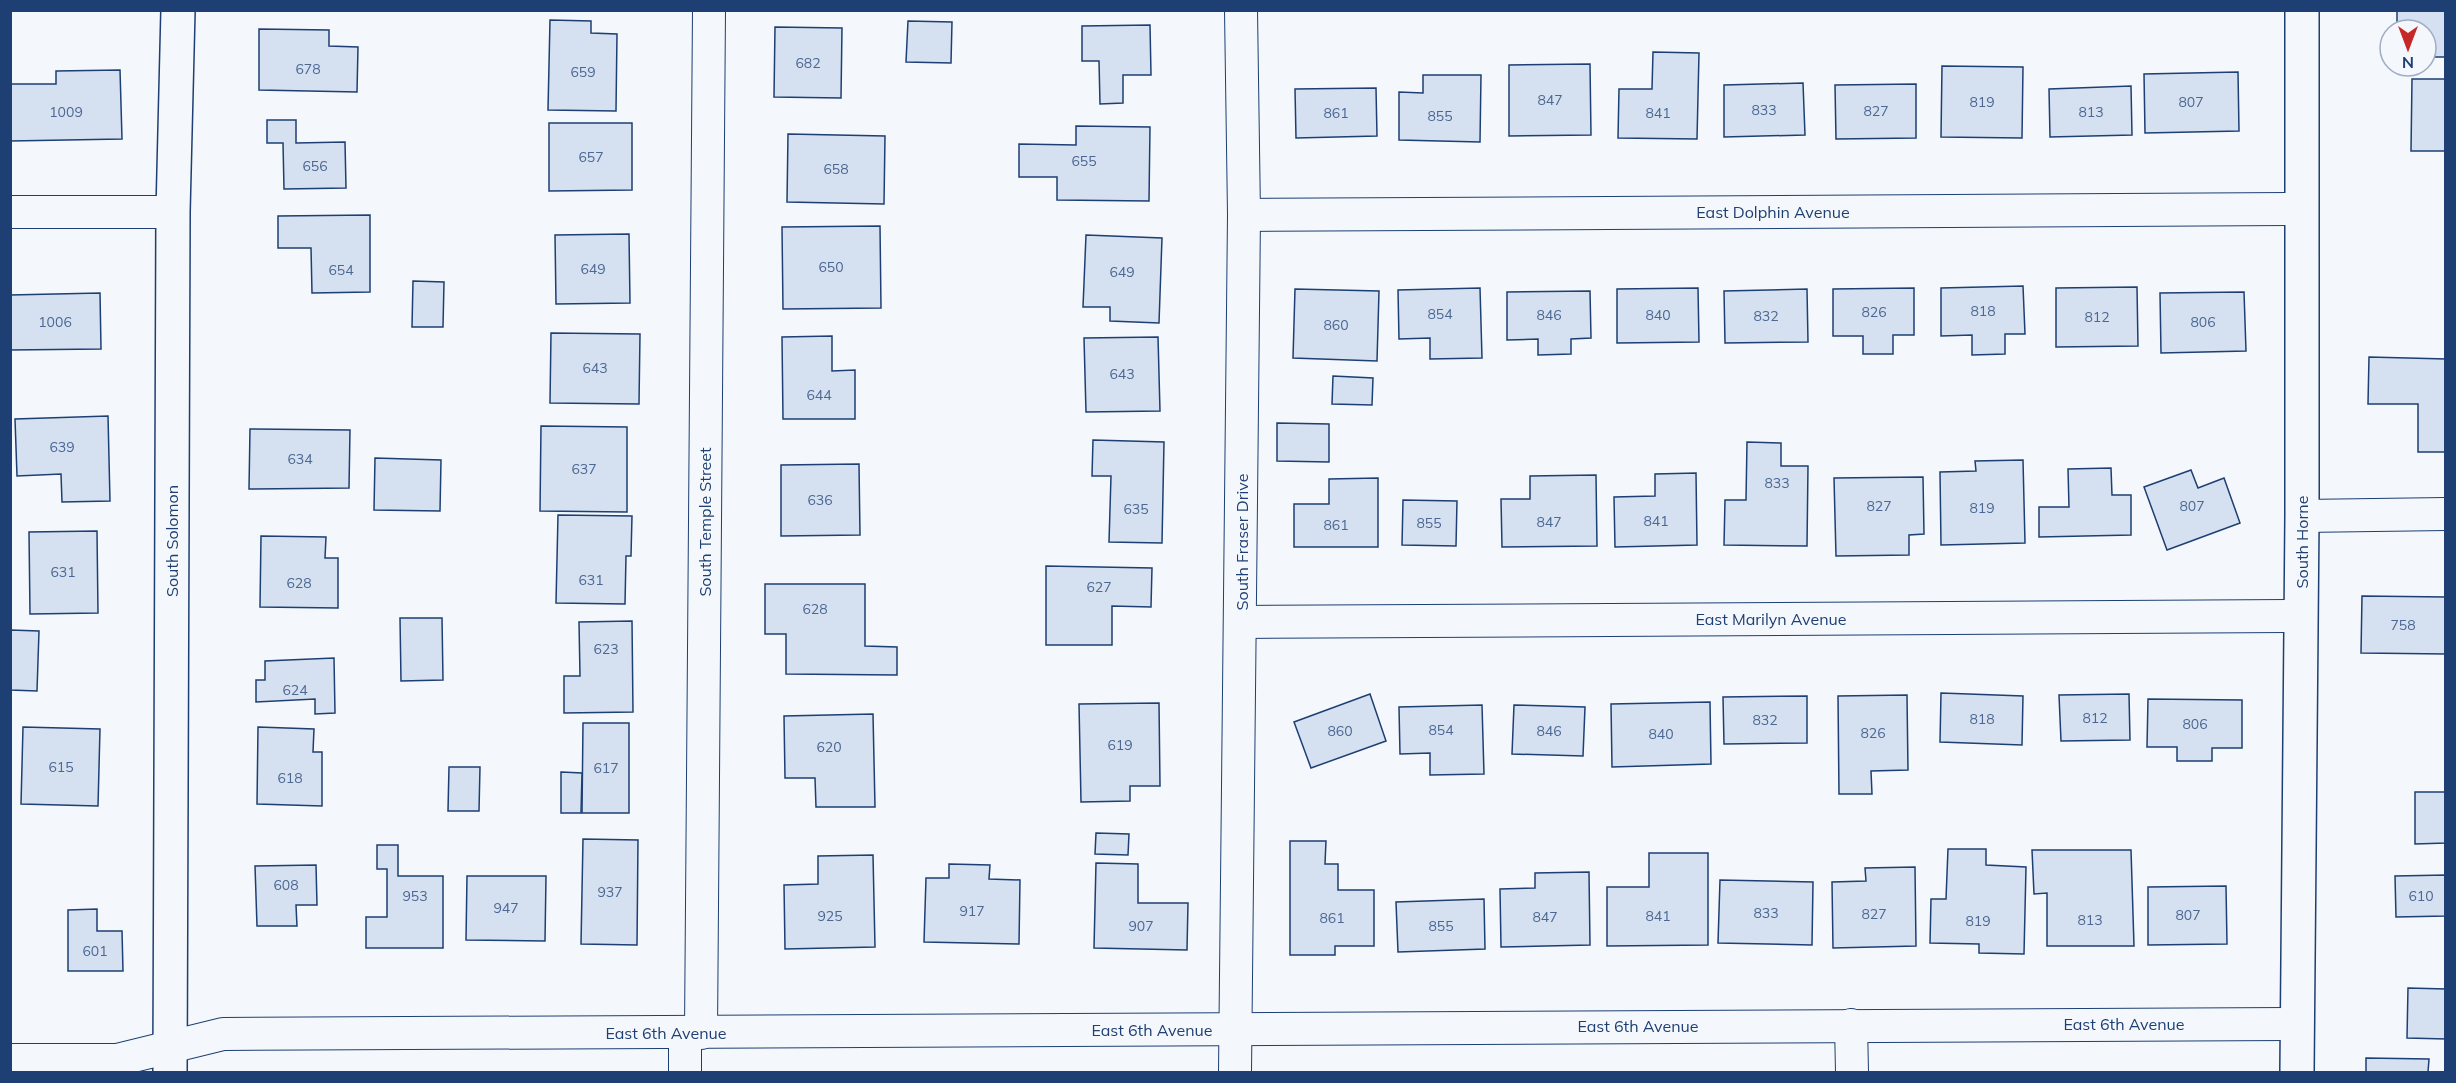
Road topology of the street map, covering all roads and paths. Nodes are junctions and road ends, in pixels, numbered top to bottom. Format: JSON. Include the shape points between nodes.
{"nodes":[{"id":1,"x":178,"y":10,"type":"edge"},
{"id":2,"x":709,"y":10,"type":"edge"},
{"id":3,"x":1241,"y":10,"type":"edge"},
{"id":4,"x":2301,"y":10,"type":"edge"},
{"id":5,"x":2302,"y":209,"type":"junction"},
{"id":6,"x":10,"y":212,"type":"edge"},
{"id":7,"x":173,"y":212,"type":"junction"},
{"id":8,"x":1244,"y":215,"type":"junction"},
{"id":9,"x":2445,"y":514,"type":"edge"},
{"id":10,"x":2302,"y":516,"type":"junction"},
{"id":11,"x":2301,"y":616,"type":"junction"},
{"id":12,"x":1241,"y":622,"type":"junction"},
{"id":13,"x":2297,"y":1024,"type":"junction"},
{"id":14,"x":1851,"y":1025,"type":"junction"},
{"id":15,"x":1236,"y":1029,"type":"junction"},
{"id":16,"x":693,"y":1033,"type":"junction"},
{"id":17,"x":10,"y":1060,"type":"edge"},
{"id":18,"x":171,"y":1060,"type":"edge"},
{"id":19,"x":685,"y":1072,"type":"edge"},
{"id":20,"x":1235,"y":1072,"type":"edge"},
{"id":21,"x":1852,"y":1072,"type":"edge"},
{"id":22,"x":2296,"y":1072,"type":"edge"}],
"edges":[{"from":1,"to":7,"type":"street","name":"South Solomon"},
{"from":2,"to":16,"type":"street","name":"South Temple Street"},
{"from":3,"to":8,"type":"street","name":"South Fraser Drive"},
{"from":4,"to":5,"type":"street","name":"South Horne"},
{"from":5,"to":8,"type":"street","name":"East Dolphin Avenue"},
{"from":5,"to":10,"type":"street","name":"South Horne"},
{"from":6,"to":7,"type":"street"},
{"from":7,"to":18,"type":"street","name":"South Solomon"},
{"from":8,"to":12,"type":"street","name":"South Fraser Drive"},
{"from":9,"to":10,"type":"street"},
{"from":10,"to":11,"type":"street","name":"South Horne"},
{"from":11,"to":12,"type":"street","name":"East Marilyn Avenue"},
{"from":11,"to":13,"type":"street","name":"South Horne"},
{"from":12,"to":15,"type":"street","name":"South Fraser Drive"},
{"from":13,"to":14,"type":"street","name":"East 6th Avenue"},
{"from":13,"to":22,"type":"street","name":"South Horne"},
{"from":14,"to":15,"type":"street","name":"East 6th Avenue"},
{"from":14,"to":21,"type":"street"},
{"from":15,"to":16,"type":"street","name":"East 6th Avenue"},
{"from":15,"to":20,"type":"street","name":"South Fraser Drive"},
{"from":16,"to":18,"type":"street","name":"East 6th Avenue","via":[[223,1034]]},
{"from":16,"to":19,"type":"street","name":"South Temple Street"},
{"from":17,"to":18,"type":"street","name":"East 6th Avenue"}]}
